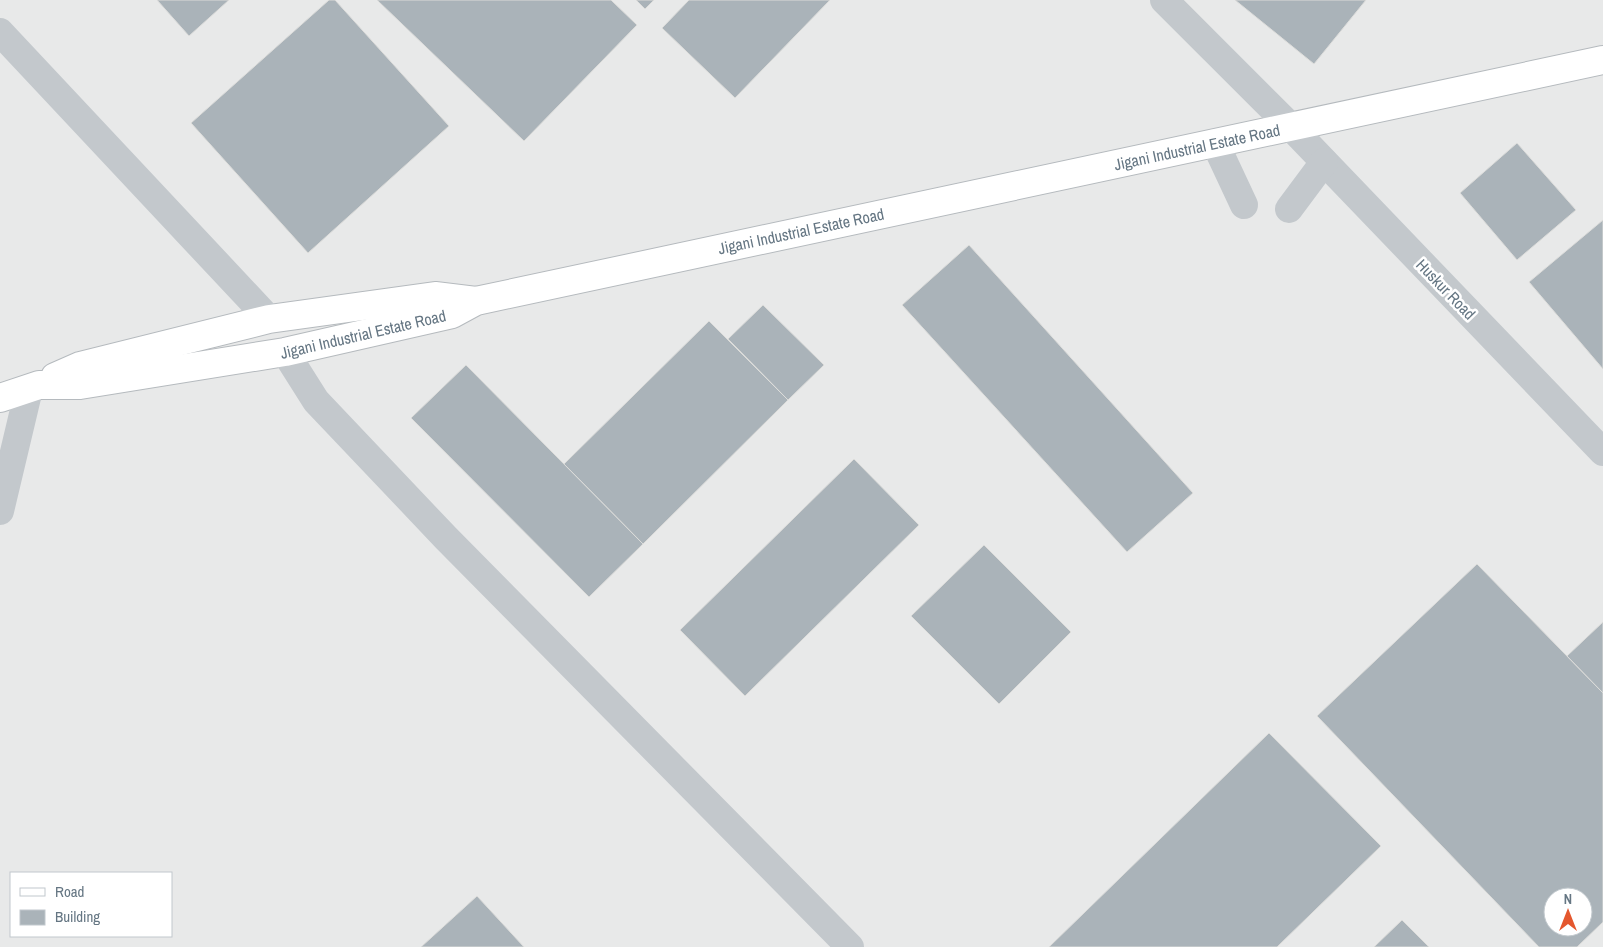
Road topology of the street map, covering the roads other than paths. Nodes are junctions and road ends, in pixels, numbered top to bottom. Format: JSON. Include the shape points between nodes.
{"nodes":[{"id":1,"x":1164,"y":0,"type":"edge"},
{"id":2,"x":0,"y":32,"type":"edge"},
{"id":3,"x":1603,"y":60,"type":"edge"},
{"id":4,"x":1290,"y":126,"type":"junction"},
{"id":5,"x":1215,"y":143,"type":"junction"},
{"id":6,"x":1324,"y":162,"type":"junction"},
{"id":7,"x":1244,"y":204,"type":"dead end"},
{"id":8,"x":1289,"y":209,"type":"dead end"},
{"id":9,"x":476,"y":301,"type":"junction"},
{"id":10,"x":269,"y":319,"type":"junction"},
{"id":11,"x":285,"y":352,"type":"junction"},
{"id":12,"x":34,"y":387,"type":"junction"},
{"id":13,"x":0,"y":398,"type":"edge"},
{"id":14,"x":1603,"y":452,"type":"edge"},
{"id":15,"x":0,"y":511,"type":"edge"},
{"id":16,"x":850,"y":947,"type":"edge"}],
"edges":[{"from":1,"to":4,"type":"street","name":"Huskur Road"},
{"from":2,"to":10,"type":"street"},
{"from":3,"to":4,"type":"main road","name":"Jigani Industrial Estate Road"},
{"from":4,"to":5,"type":"main road","name":"Jigani Industrial Estate Road"},
{"from":4,"to":6,"type":"street","name":"Huskur Road"},
{"from":5,"to":7,"type":"street"},
{"from":5,"to":9,"type":"main road","name":"Jigani Industrial Estate Road"},
{"from":6,"to":8,"type":"street"},
{"from":6,"to":14,"type":"street","name":"Huskur Road"},
{"from":9,"to":10,"type":"main road","via":[[435,296]]},
{"from":9,"to":11,"type":"main road","name":"Jigani Industrial Estate Road","via":[[452,314]]},
{"from":10,"to":12,"type":"main road","via":[[80,366]]},
{"from":11,"to":12,"type":"main road","name":"Jigani Industrial Estate Road","via":[[80,385]]},
{"from":11,"to":16,"type":"street","via":[[316,401],[446,538]]},
{"from":12,"to":13,"type":"main road","name":"Jigani Industrial Estate Road"},
{"from":12,"to":15,"type":"street"}]}
